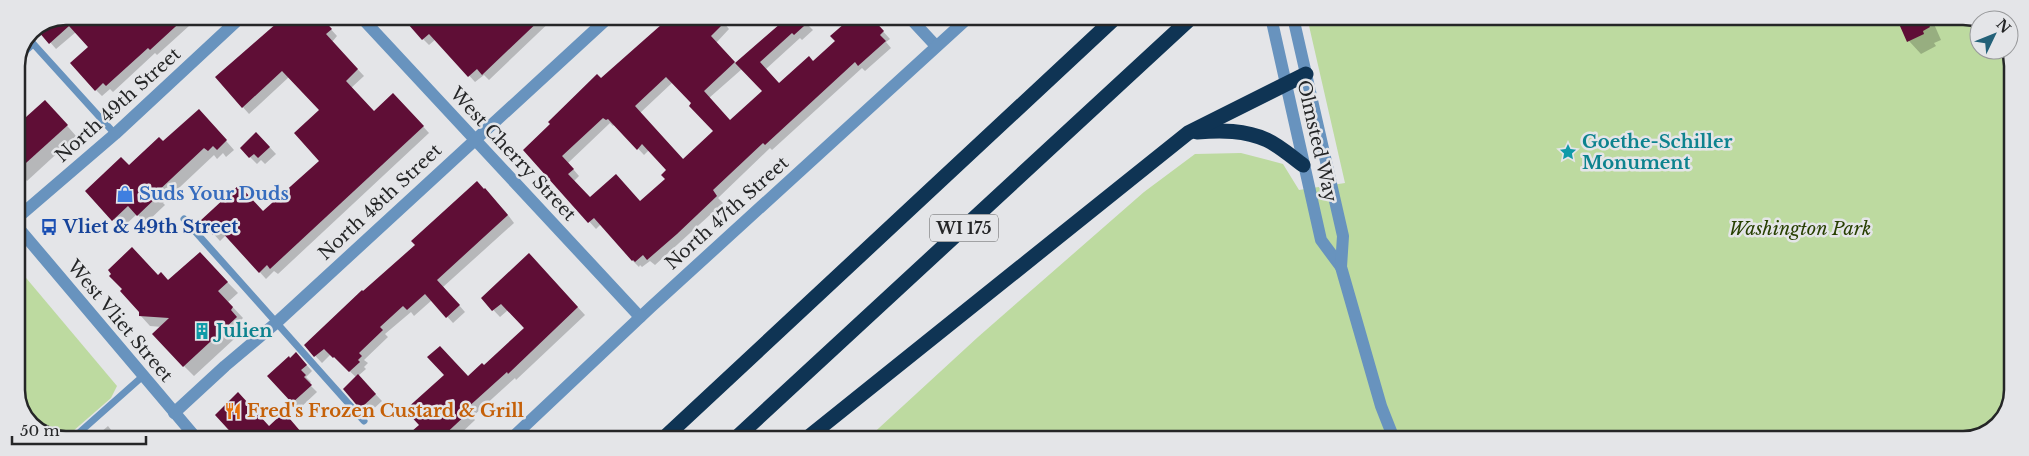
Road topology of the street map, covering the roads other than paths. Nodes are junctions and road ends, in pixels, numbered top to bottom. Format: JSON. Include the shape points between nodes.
{"nodes":[{"id":1,"x":232,"y":25,"type":"edge"},
{"id":2,"x":368,"y":25,"type":"edge"},
{"id":3,"x":599,"y":25,"type":"edge"},
{"id":4,"x":916,"y":25,"type":"edge"},
{"id":5,"x":960,"y":25,"type":"edge"},
{"id":6,"x":1107,"y":25,"type":"edge"},
{"id":7,"x":1183,"y":25,"type":"edge"},
{"id":8,"x":1272,"y":25,"type":"edge"},
{"id":9,"x":1295,"y":25,"type":"edge"},
{"id":10,"x":33,"y":44,"type":"joint"},
{"id":11,"x":936,"y":46,"type":"junction"},
{"id":12,"x":30,"y":47,"type":"edge"},
{"id":13,"x":1306,"y":74,"type":"junction"},
{"id":14,"x":1286,"y":85,"type":"junction"},
{"id":15,"x":1188,"y":133,"type":"junction"},
{"id":16,"x":115,"y":134,"type":"junction"},
{"id":17,"x":474,"y":138,"type":"junction"},
{"id":18,"x":1303,"y":165,"type":"junction"},
{"id":19,"x":25,"y":211,"type":"edge"},
{"id":20,"x":184,"y":219,"type":"dead end"},
{"id":21,"x":25,"y":236,"type":"edge"},
{"id":22,"x":1341,"y":268,"type":"junction"},
{"id":23,"x":640,"y":317,"type":"junction"},
{"id":24,"x":276,"y":323,"type":"junction"},
{"id":25,"x":142,"y":376,"type":"junction"},
{"id":26,"x":174,"y":413,"type":"junction"},
{"id":27,"x":364,"y":421,"type":"dead end"},
{"id":28,"x":81,"y":431,"type":"edge"},
{"id":29,"x":190,"y":431,"type":"edge"},
{"id":30,"x":519,"y":431,"type":"edge"},
{"id":31,"x":673,"y":431,"type":"edge"},
{"id":32,"x":745,"y":431,"type":"edge"},
{"id":33,"x":816,"y":431,"type":"edge"},
{"id":34,"x":1391,"y":431,"type":"edge"}],
"edges":[{"from":1,"to":16,"type":"street","name":"North 49th Street"},
{"from":2,"to":17,"type":"street","name":"West Cherry Street"},
{"from":3,"to":17,"type":"street","name":"North 48th Street"},
{"from":4,"to":11,"type":"street"},
{"from":5,"to":11,"type":"street","name":"North 47th Street"},
{"from":6,"to":31,"type":"highway","number":"WI 175"},
{"from":7,"to":32,"type":"highway","number":"WI 175"},
{"from":8,"to":14,"type":"street","name":"Olmsted Way"},
{"from":9,"to":13,"type":"street","name":"Olmsted Way"},
{"from":10,"to":12,"type":"lane"},
{"from":10,"to":16,"type":"lane"},
{"from":11,"to":23,"type":"street","name":"North 47th Street"},
{"from":13,"to":14,"type":"highway"},
{"from":13,"to":22,"type":"street","name":"Olmsted Way","via":[[1343,236]]},
{"from":14,"to":15,"type":"highway"},
{"from":14,"to":18,"type":"street","name":"Olmsted Way"},
{"from":15,"to":18,"type":"highway","via":[[1222,130],[1246,133],[1268,141]]},
{"from":15,"to":33,"type":"highway"},
{"from":16,"to":19,"type":"street","name":"North 49th Street"},
{"from":17,"to":23,"type":"street","name":"West Cherry Street"},
{"from":17,"to":24,"type":"street","name":"North 48th Street"},
{"from":18,"to":22,"type":"street","name":"Olmsted Way","via":[[1321,240]]},
{"from":20,"to":24,"type":"lane"},
{"from":21,"to":25,"type":"street","name":"West Vliet Street"},
{"from":22,"to":34,"type":"street","name":"Olmsted Way"},
{"from":23,"to":30,"type":"street","name":"North 47th Street"},
{"from":24,"to":26,"type":"street","name":"North 48th Street"},
{"from":24,"to":27,"type":"lane"},
{"from":25,"to":26,"type":"street","name":"West Vliet Street"},
{"from":25,"to":28,"type":"lane"},
{"from":26,"to":29,"type":"street","name":"West Vliet Street"}]}
